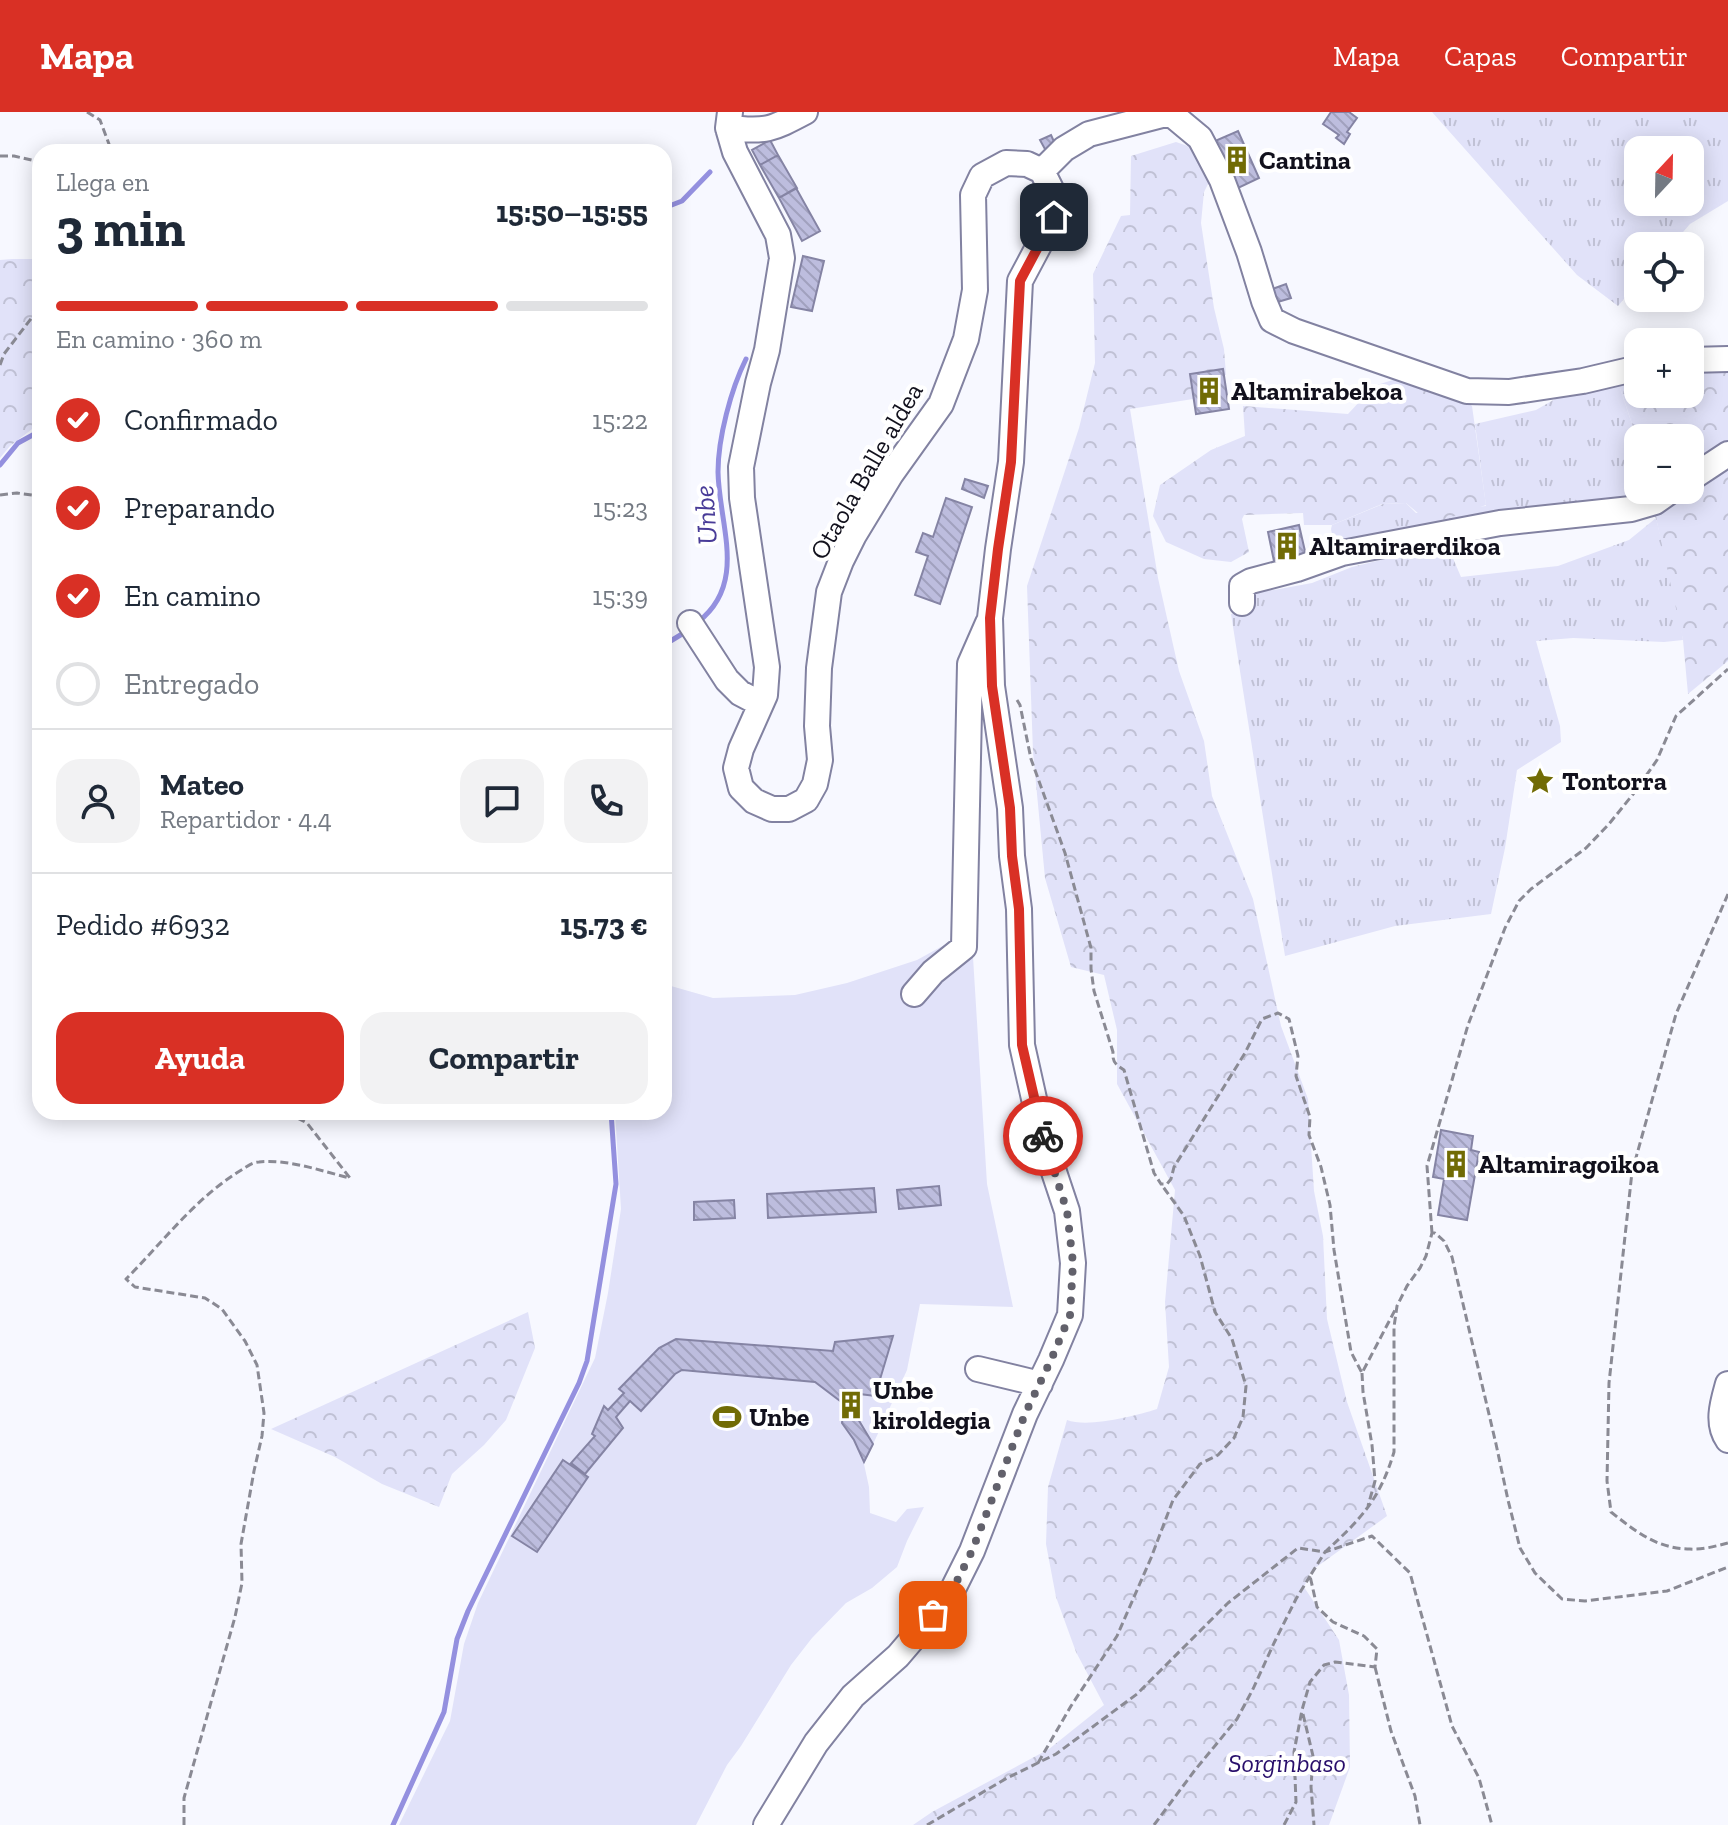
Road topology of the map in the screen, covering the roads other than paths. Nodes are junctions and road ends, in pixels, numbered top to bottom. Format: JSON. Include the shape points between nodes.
{"nodes":[{"id":1,"x":805,"y":112,"type":"edge"},
{"id":2,"x":729,"y":120,"type":"edge"},
{"id":3,"x":1042,"y":171,"type":"junction"},
{"id":4,"x":1728,"y":359,"type":"edge"},
{"id":5,"x":1704,"y":360,"type":"edge"},
{"id":6,"x":1624,"y":371,"type":"edge"},
{"id":7,"x":1728,"y":454,"type":"edge"},
{"id":8,"x":1704,"y":470,"type":"edge"},
{"id":9,"x":1648,"y":504,"type":"edge"},
{"id":10,"x":1242,"y":603,"type":"dead end"},
{"id":11,"x":990,"y":618,"type":"junction"},
{"id":12,"x":690,"y":623,"type":"dead end"},
{"id":13,"x":761,"y":704,"type":"junction"},
{"id":14,"x":914,"y":994,"type":"dead end"},
{"id":15,"x":978,"y":1369,"type":"dead end"},
{"id":16,"x":1040,"y":1384,"type":"junction"},
{"id":17,"x":1728,"y":1384,"type":"edge"},
{"id":18,"x":1728,"y":1440,"type":"edge"},
{"id":19,"x":766,"y":1825,"type":"edge"}],
"edges":[{"from":1,"to":2,"type":"street","via":[[755,131]]},
{"from":2,"to":13,"type":"street","name":"Otaola Balle aldea","via":[[735,152],[778,235],[782,258],[741,467],[767,667]]},
{"from":3,"to":6,"type":"street","via":[[1089,134],[1170,113],[1200,138],[1222,180],[1272,320],[1467,391],[1509,392]]},
{"from":3,"to":11,"type":"street","via":[[1053,193],[1054,217],[1020,281],[1011,462]]},
{"from":3,"to":13,"type":"street","name":"Otaola Balle aldea","via":[[1006,163],[982,176],[973,195],[975,290],[966,339],[941,404],[891,474],[829,592],[819,668],[820,760],[806,800],[789,809],[772,809],[741,788],[736,768]]},
{"from":4,"to":5,"type":"street"},
{"from":7,"to":8,"type":"street"},
{"from":9,"to":10,"type":"street","via":[[1500,523],[1342,553],[1251,581],[1242,586]]},
{"from":11,"to":14,"type":"street","via":[[970,664],[964,947]]},
{"from":11,"to":16,"type":"street","via":[[992,686],[1019,909],[1022,1045],[1043,1139],[1067,1211],[1073,1263],[1070,1315]]},
{"from":12,"to":13,"type":"street","via":[[727,680]]},
{"from":15,"to":16,"type":"street"},
{"from":16,"to":19,"type":"street","via":[[950,1595],[898,1656],[853,1696],[816,1743]]},
{"from":17,"to":18,"type":"street","via":[[1721,1406]]}]}
